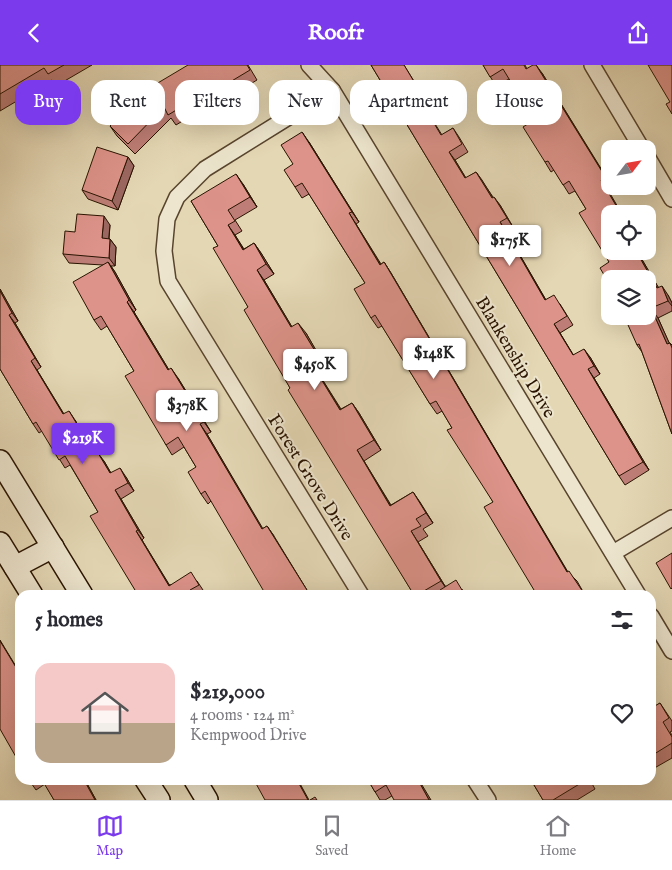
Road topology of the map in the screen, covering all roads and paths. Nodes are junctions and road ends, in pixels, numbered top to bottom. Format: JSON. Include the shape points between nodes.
{"nodes":[{"id":1,"x":309,"y":65,"type":"edge"},
{"id":2,"x":592,"y":65,"type":"edge"},
{"id":3,"x":323,"y":80,"type":"edge"},
{"id":4,"x":340,"y":103,"type":"edge"},
{"id":5,"x":276,"y":125,"type":"edge"},
{"id":6,"x":637,"y":140,"type":"edge"},
{"id":7,"x":656,"y":172,"type":"edge"},
{"id":8,"x":672,"y":199,"type":"edge"},
{"id":9,"x":0,"y":461,"type":"edge"},
{"id":10,"x":672,"y":518,"type":"edge"},
{"id":11,"x":0,"y":543,"type":"edge"},
{"id":12,"x":53,"y":547,"type":"junction"},
{"id":13,"x":613,"y":553,"type":"junction"},
{"id":14,"x":14,"y":567,"type":"junction"},
{"id":15,"x":29,"y":590,"type":"edge"},
{"id":16,"x":79,"y":590,"type":"edge"},
{"id":17,"x":358,"y":590,"type":"edge"},
{"id":18,"x":635,"y":590,"type":"edge"},
{"id":19,"x":656,"y":624,"type":"edge"},
{"id":20,"x":672,"y":651,"type":"edge"},
{"id":21,"x":198,"y":785,"type":"edge"},
{"id":22,"x":478,"y":785,"type":"edge"},
{"id":23,"x":207,"y":800,"type":"edge"},
{"id":24,"x":488,"y":800,"type":"edge"}],
"edges":[{"from":1,"to":3,"type":"street","name":"Blankenship Drive"},
{"from":2,"to":6,"type":"street"},
{"from":4,"to":13,"type":"street","name":"Blankenship Drive"},
{"from":5,"to":17,"type":"street","name":"Forest Grove Drive","via":[[205,169],[177,197],[167,219],[164,251],[168,281]]},
{"from":7,"to":8,"type":"street"},
{"from":9,"to":12,"type":"main road"},
{"from":10,"to":13,"type":"street"},
{"from":11,"to":14,"type":"main road"},
{"from":12,"to":14,"type":"main road"},
{"from":12,"to":16,"type":"main road"},
{"from":13,"to":18,"type":"street","name":"Blankenship Drive"},
{"from":14,"to":15,"type":"main road"},
{"from":19,"to":20,"type":"street"},
{"from":21,"to":23,"type":"main road"},
{"from":22,"to":24,"type":"street"}]}
